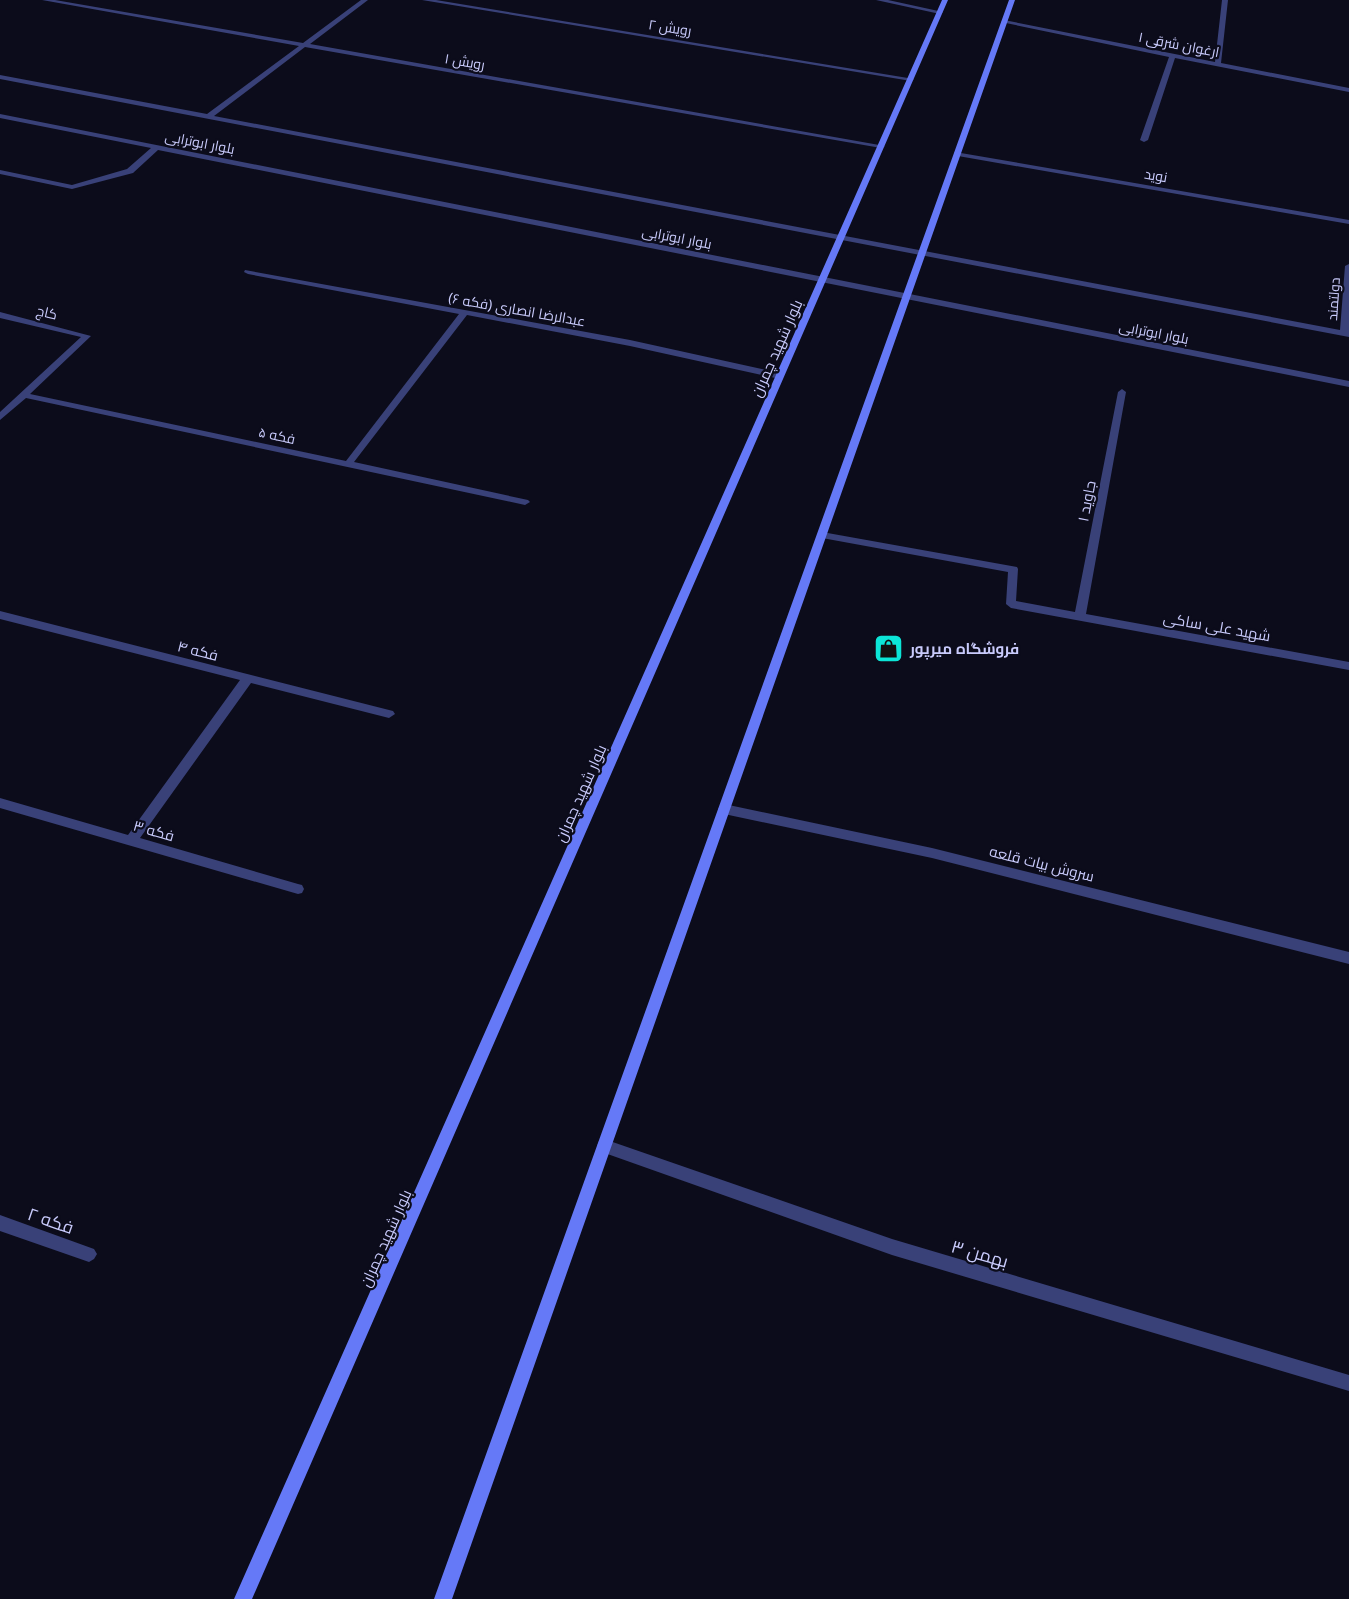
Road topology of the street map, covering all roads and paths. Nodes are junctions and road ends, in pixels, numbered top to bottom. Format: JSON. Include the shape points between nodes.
{"nodes":[{"id":1,"x":45,"y":0,"type":"edge"},
{"id":2,"x":365,"y":0,"type":"edge"},
{"id":3,"x":425,"y":0,"type":"edge"},
{"id":4,"x":879,"y":0,"type":"edge"},
{"id":5,"x":1012,"y":0,"type":"edge"},
{"id":6,"x":1225,"y":0,"type":"edge"},
{"id":7,"x":943,"y":6,"type":"edge"},
{"id":8,"x":1004,"y":22,"type":"junction"},
{"id":9,"x":304,"y":45,"type":"junction"},
{"id":10,"x":1173,"y":55,"type":"junction"},
{"id":11,"x":1218,"y":64,"type":"junction"},
{"id":12,"x":0,"y":77,"type":"edge"},
{"id":13,"x":911,"y":79,"type":"junction"},
{"id":14,"x":1349,"y":90,"type":"edge"},
{"id":15,"x":0,"y":116,"type":"edge"},
{"id":16,"x":208,"y":117,"type":"junction"},
{"id":17,"x":1144,"y":140,"type":"dead end"},
{"id":18,"x":881,"y":146,"type":"junction"},
{"id":19,"x":156,"y":147,"type":"junction"},
{"id":20,"x":958,"y":154,"type":"junction"},
{"id":21,"x":0,"y":172,"type":"edge"},
{"id":22,"x":1349,"y":222,"type":"edge"},
{"id":23,"x":841,"y":238,"type":"junction"},
{"id":24,"x":922,"y":253,"type":"junction"},
{"id":25,"x":1349,"y":266,"type":"edge"},
{"id":26,"x":248,"y":272,"type":"dead end"},
{"id":27,"x":823,"y":280,"type":"junction"},
{"id":28,"x":907,"y":296,"type":"junction"},
{"id":29,"x":464,"y":313,"type":"junction"},
{"id":30,"x":0,"y":315,"type":"edge"},
{"id":31,"x":1346,"y":334,"type":"edge"},
{"id":32,"x":780,"y":376,"type":"junction"},
{"id":33,"x":1349,"y":384,"type":"edge"},
{"id":34,"x":1122,"y":392,"type":"dead end"},
{"id":35,"x":24,"y":395,"type":"junction"},
{"id":36,"x":0,"y":417,"type":"edge"},
{"id":37,"x":348,"y":464,"type":"junction"},
{"id":38,"x":525,"y":502,"type":"dead end"},
{"id":39,"x":822,"y":535,"type":"junction"},
{"id":40,"x":0,"y":615,"type":"edge"},
{"id":41,"x":1080,"y":616,"type":"junction"},
{"id":42,"x":1349,"y":666,"type":"edge"},
{"id":43,"x":248,"y":678,"type":"junction"},
{"id":44,"x":389,"y":714,"type":"dead end"},
{"id":45,"x":0,"y":803,"type":"edge"},
{"id":46,"x":724,"y":808,"type":"junction"},
{"id":47,"x":131,"y":841,"type":"junction"},
{"id":48,"x":298,"y":889,"type":"dead end"},
{"id":49,"x":1349,"y":958,"type":"edge"},
{"id":50,"x":604,"y":1146,"type":"junction"},
{"id":51,"x":0,"y":1223,"type":"edge"},
{"id":52,"x":89,"y":1254,"type":"dead end"},
{"id":53,"x":1349,"y":1383,"type":"edge"},
{"id":54,"x":243,"y":1599,"type":"edge"},
{"id":55,"x":443,"y":1599,"type":"edge"}],
"edges":[{"from":1,"to":9,"type":"street","name":"رویش ۱"},
{"from":2,"to":9,"type":"street"},
{"from":3,"to":13,"type":"street","name":"رویش ۲"},
{"from":4,"to":7,"type":"street"},
{"from":5,"to":8,"type":"main road"},
{"from":6,"to":11,"type":"street"},
{"from":7,"to":13,"type":"main road","name":"بلوار شهید چمران"},
{"from":8,"to":10,"type":"street","name":"ارغوان شرقی ۱"},
{"from":8,"to":20,"type":"main road"},
{"from":9,"to":16,"type":"street"},
{"from":9,"to":18,"type":"street","name":"رویش ۱"},
{"from":10,"to":11,"type":"street","name":"ارغوان شرقی ۱"},
{"from":10,"to":17,"type":"street"},
{"from":11,"to":14,"type":"street","name":"ارغوان شرقی ۱"},
{"from":12,"to":16,"type":"street","name":"بلوار ابوترابی"},
{"from":13,"to":18,"type":"main road","name":"بلوار شهید چمران"},
{"from":15,"to":19,"type":"street","name":"بلوار ابوترابی"},
{"from":16,"to":23,"type":"street","name":"بلوار ابوترابی"},
{"from":18,"to":23,"type":"main road","name":"بلوار شهید چمران"},
{"from":19,"to":21,"type":"street","via":[[130,171],[72,187]]},
{"from":19,"to":27,"type":"street","name":"بلوار ابوترابی"},
{"from":20,"to":22,"type":"street","name":"نوید"},
{"from":20,"to":24,"type":"main road"},
{"from":23,"to":24,"type":"street","name":"بلوار ابوترابی"},
{"from":23,"to":27,"type":"main road","name":"بلوار شهید چمران"},
{"from":24,"to":28,"type":"main road"},
{"from":24,"to":31,"type":"street","name":"بلوار ابوترابی"},
{"from":25,"to":31,"type":"street","name":"دولتمند"},
{"from":26,"to":29,"type":"street","name":"عبدالرضا انصاری (فکه ۶)"},
{"from":27,"to":28,"type":"street","name":"بلوار ابوترابی"},
{"from":27,"to":32,"type":"main road","name":"بلوار شهید چمران"},
{"from":28,"to":33,"type":"street","name":"بلوار ابوترابی"},
{"from":28,"to":39,"type":"main road"},
{"from":29,"to":32,"type":"street","name":"عبدالرضا انصاری (فکه ۶)","via":[[630,343]]},
{"from":29,"to":37,"type":"street"},
{"from":30,"to":35,"type":"street","name":"کاج","via":[[87,336]]},
{"from":32,"to":54,"type":"main road","name":"بلوار شهید چمران"},
{"from":34,"to":41,"type":"street","name":"جاوید ۱"},
{"from":35,"to":36,"type":"street"},
{"from":35,"to":37,"type":"street","name":"فکه ۵"},
{"from":37,"to":38,"type":"street","name":"فکه ۵"},
{"from":39,"to":41,"type":"street","name":"شهید علی ساکی","via":[[1012,569],[1011,604]]},
{"from":39,"to":46,"type":"main road"},
{"from":40,"to":43,"type":"street","name":"فکه ۴"},
{"from":41,"to":42,"type":"street","name":"شهید علی ساکی"},
{"from":43,"to":44,"type":"street","name":"فکه ۴"},
{"from":43,"to":47,"type":"street"},
{"from":45,"to":47,"type":"street","name":"فکه ۳"},
{"from":46,"to":49,"type":"street","name":"سروش بیات قلعه","via":[[932,853]]},
{"from":46,"to":50,"type":"main road"},
{"from":47,"to":48,"type":"street","name":"فکه ۳"},
{"from":50,"to":53,"type":"street","name":"بهمن ۳","via":[[892,1247]]},
{"from":50,"to":55,"type":"main road"},
{"from":51,"to":52,"type":"street","name":"فکه ۲"}]}
